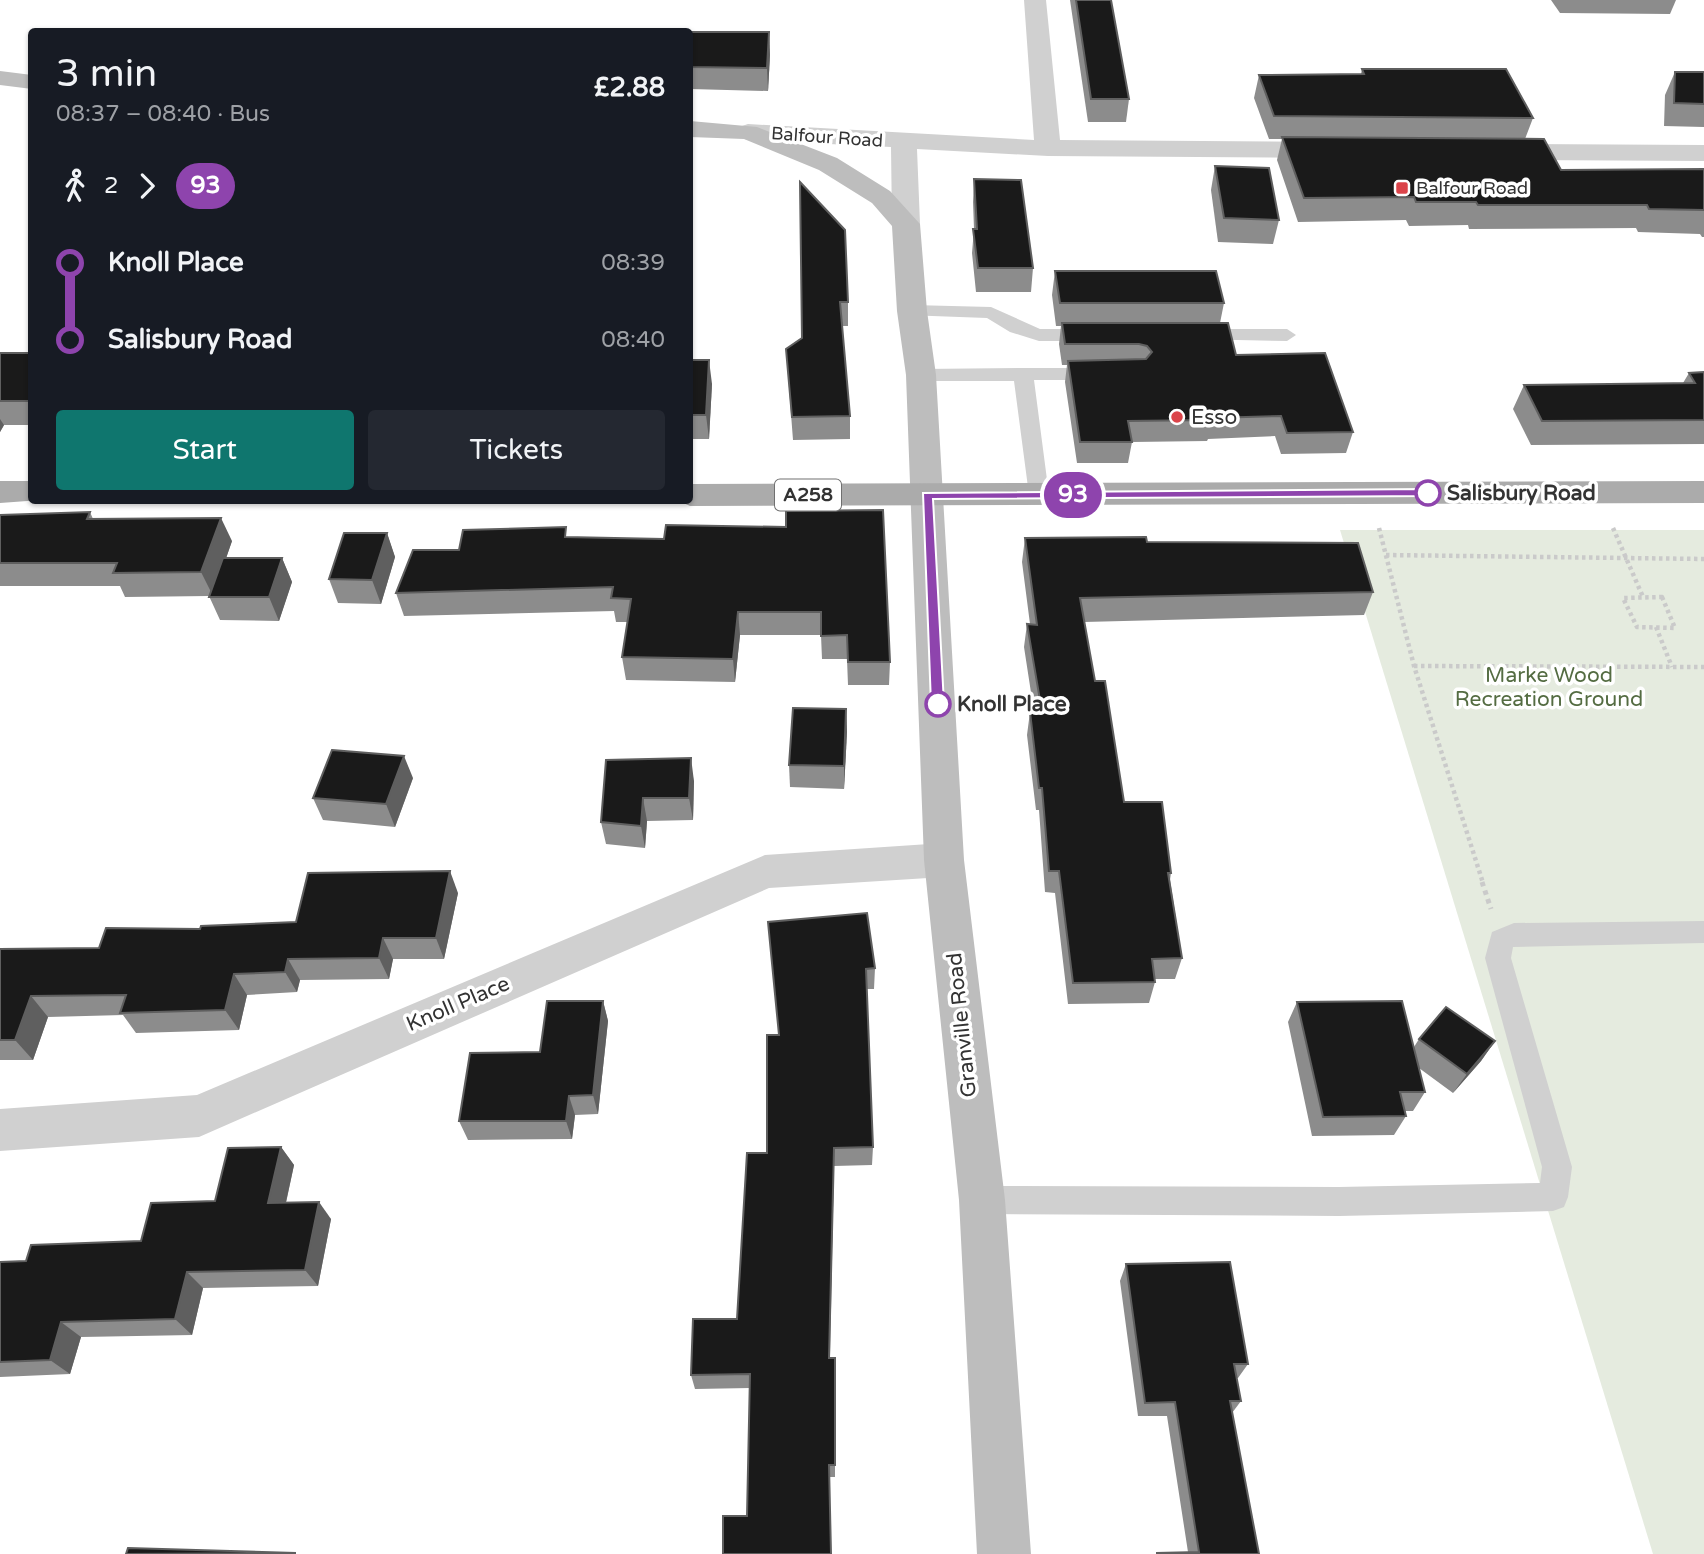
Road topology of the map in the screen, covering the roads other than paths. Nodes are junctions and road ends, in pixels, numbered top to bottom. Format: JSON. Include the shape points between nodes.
{"nodes":[{"id":1,"x":1035,"y":0,"type":"edge"},
{"id":2,"x":0,"y":78,"type":"edge"},
{"id":3,"x":28,"y":82,"type":"edge"},
{"id":4,"x":693,"y":129,"type":"edge"},
{"id":5,"x":748,"y":132,"type":"junction"},
{"id":6,"x":904,"y":142,"type":"junction"},
{"id":7,"x":1048,"y":148,"type":"junction"},
{"id":8,"x":1355,"y":150,"type":"edge"},
{"id":9,"x":1481,"y":151,"type":"edge"},
{"id":10,"x":1704,"y":153,"type":"edge"},
{"id":11,"x":906,"y":224,"type":"junction"},
{"id":12,"x":912,"y":311,"type":"junction"},
{"id":13,"x":1108,"y":335,"type":"edge"},
{"id":14,"x":1177,"y":335,"type":"edge"},
{"id":15,"x":1287,"y":335,"type":"dead end"},
{"id":16,"x":1121,"y":373,"type":"edge"},
{"id":17,"x":1023,"y":374,"type":"junction"},
{"id":18,"x":921,"y":375,"type":"junction"},
{"id":19,"x":0,"y":492,"type":"edge"},
{"id":20,"x":28,"y":492,"type":"edge"},
{"id":21,"x":1704,"y":492,"type":"edge"},
{"id":22,"x":693,"y":495,"type":"edge"},
{"id":23,"x":927,"y":495,"type":"junction"},
{"id":24,"x":1039,"y":495,"type":"junction"},
{"id":25,"x":944,"y":860,"type":"junction"},
{"id":26,"x":1704,"y":932,"type":"edge"},
{"id":27,"x":3,"y":1135,"type":"edge"},
{"id":28,"x":982,"y":1200,"type":"junction"},
{"id":29,"x":1004,"y":1554,"type":"edge"}],
"edges":[{"from":1,"to":7,"type":"street"},
{"from":2,"to":3,"type":"street"},
{"from":4,"to":5,"type":"street"},
{"from":5,"to":6,"type":"street","name":"Balfour Road"},
{"from":5,"to":11,"type":"street","via":[[828,164],[881,197]]},
{"from":6,"to":7,"type":"street","name":"Balfour Road"},
{"from":6,"to":11,"type":"street"},
{"from":7,"to":8,"type":"street","name":"Balfour Road"},
{"from":9,"to":10,"type":"street"},
{"from":11,"to":12,"type":"street"},
{"from":12,"to":13,"type":"lane","via":[[990,313],[1039,335]]},
{"from":12,"to":18,"type":"street"},
{"from":14,"to":15,"type":"lane"},
{"from":16,"to":17,"type":"lane"},
{"from":17,"to":18,"type":"lane"},
{"from":17,"to":24,"type":"lane"},
{"from":18,"to":23,"type":"street"},
{"from":19,"to":20,"type":"main road"},
{"from":21,"to":24,"type":"main road","number":"A258"},
{"from":22,"to":23,"type":"main road","number":"A258"},
{"from":23,"to":24,"type":"main road","number":"A258"},
{"from":23,"to":25,"type":"street","name":"Granville Road"},
{"from":25,"to":27,"type":"street","name":"Knoll Place","via":[[765,872],[199,1116]]},
{"from":25,"to":28,"type":"street","name":"Granville Road"},
{"from":26,"to":28,"type":"lane","via":[[1514,934],[1500,940],[1498,958],[1557,1167],[1553,1197],[1282,1202]]},
{"from":28,"to":29,"type":"street","name":"Granville Road"}]}
